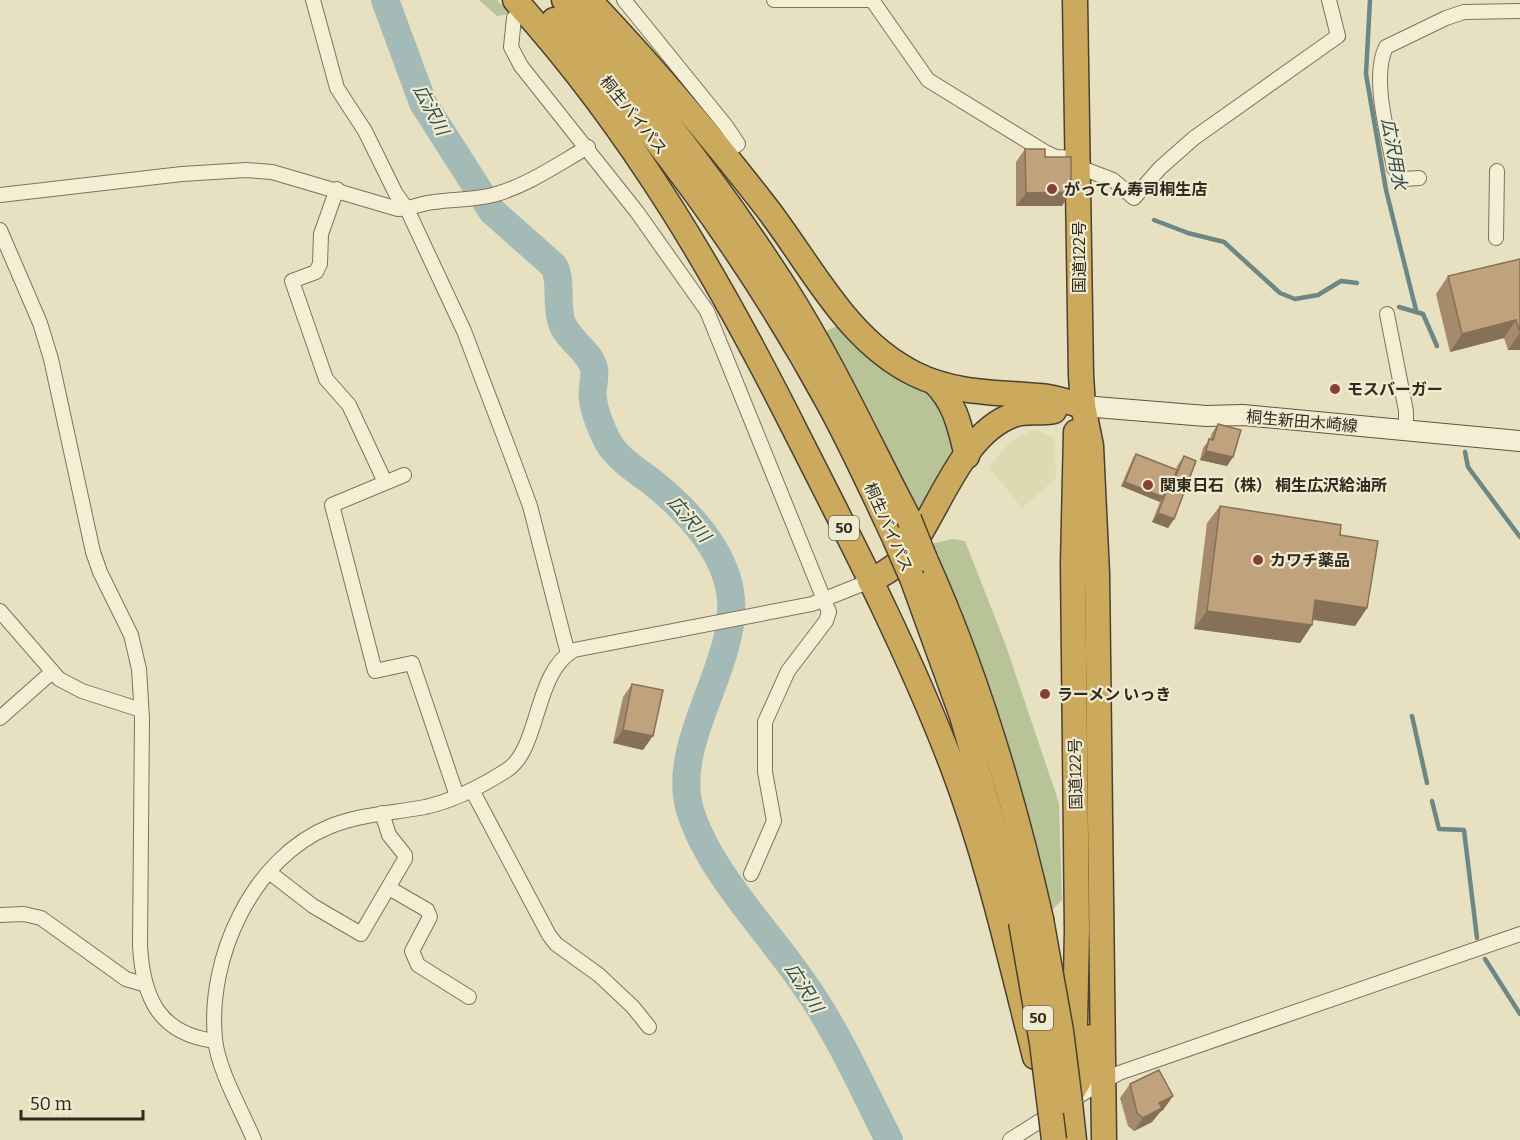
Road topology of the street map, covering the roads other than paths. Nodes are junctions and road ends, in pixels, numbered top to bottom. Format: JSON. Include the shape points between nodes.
{"nodes":[{"id":1,"x":313,"y":0,"type":"edge"},
{"id":2,"x":536,"y":0,"type":"edge"},
{"id":3,"x":564,"y":0,"type":"edge"},
{"id":4,"x":589,"y":0,"type":"edge"},
{"id":5,"x":624,"y":0,"type":"edge"},
{"id":6,"x":774,"y":0,"type":"edge"},
{"id":7,"x":1076,"y":0,"type":"edge"},
{"id":8,"x":1329,"y":0,"type":"edge"},
{"id":9,"x":515,"y":9,"type":"edge"},
{"id":10,"x":1520,"y":11,"type":"edge"},
{"id":11,"x":588,"y":147,"type":"junction"},
{"id":12,"x":724,"y":154,"type":"junction"},
{"id":13,"x":1079,"y":162,"type":"junction"},
{"id":14,"x":1497,"y":171,"type":"dead end"},
{"id":15,"x":1419,"y":178,"type":"dead end"},
{"id":16,"x":337,"y":189,"type":"junction"},
{"id":17,"x":0,"y":195,"type":"edge"},
{"id":18,"x":407,"y":209,"type":"junction"},
{"id":19,"x":0,"y":230,"type":"edge"},
{"id":20,"x":1496,"y":238,"type":"dead end"},
{"id":21,"x":1387,"y":314,"type":"dead end"},
{"id":22,"x":935,"y":383,"type":"junction"},
{"id":23,"x":1083,"y":406,"type":"junction"},
{"id":24,"x":1406,"y":430,"type":"junction"},
{"id":25,"x":1520,"y":441,"type":"edge"},
{"id":26,"x":967,"y":456,"type":"junction"},
{"id":27,"x":404,"y":476,"type":"dead end"},
{"id":28,"x":385,"y":482,"type":"junction"},
{"id":29,"x":918,"y":568,"type":"junction"},
{"id":30,"x":870,"y":581,"type":"junction"},
{"id":31,"x":824,"y":600,"type":"junction"},
{"id":32,"x":0,"y":611,"type":"edge"},
{"id":33,"x":568,"y":654,"type":"junction"},
{"id":34,"x":52,"y":672,"type":"junction"},
{"id":35,"x":141,"y":710,"type":"junction"},
{"id":36,"x":0,"y":718,"type":"edge"},
{"id":37,"x":472,"y":790,"type":"junction"},
{"id":38,"x":457,"y":796,"type":"junction"},
{"id":39,"x":382,"y":813,"type":"junction"},
{"id":40,"x":269,"y":872,"type":"junction"},
{"id":41,"x":751,"y":874,"type":"dead end"},
{"id":42,"x":389,"y":888,"type":"junction"},
{"id":43,"x":0,"y":915,"type":"edge"},
{"id":44,"x":1031,"y":920,"type":"junction"},
{"id":45,"x":1520,"y":934,"type":"edge"},
{"id":46,"x":1103,"y":944,"type":"junction"},
{"id":47,"x":143,"y":984,"type":"junction"},
{"id":48,"x":469,"y":997,"type":"dead end"},
{"id":49,"x":649,"y":1028,"type":"dead end"},
{"id":50,"x":215,"y":1041,"type":"junction"},
{"id":51,"x":1104,"y":1080,"type":"junction"},
{"id":52,"x":1061,"y":1107,"type":"junction"},
{"id":53,"x":254,"y":1140,"type":"edge"},
{"id":54,"x":1010,"y":1140,"type":"edge"},
{"id":55,"x":1053,"y":1140,"type":"edge"},
{"id":56,"x":1074,"y":1140,"type":"edge"},
{"id":57,"x":1104,"y":1140,"type":"edge"}],
"edges":[{"from":1,"to":18,"type":"street","via":[[337,88]]},
{"from":2,"to":29,"type":"highway","name":"桐生バイパス","number":"50","bridge":true,"via":[[624,101],[734,247],[829,404],[895,540]]},
{"from":3,"to":29,"type":"highway","name":"桐生バイパス","number":"50","bridge":true,"via":[[647,96],[753,240],[817,343],[909,519]]},
{"from":4,"to":12,"type":"highway"},
{"from":5,"to":12,"type":"street","via":[[738,144]]},
{"from":6,"to":13,"type":"street","via":[[872,0],[933,85],[1045,152]]},
{"from":7,"to":13,"type":"highway","name":"国道122号"},
{"from":8,"to":13,"type":"street","via":[[1338,36],[1194,138],[1134,198]]},
{"from":9,"to":11,"type":"street","via":[[511,47],[515,56]]},
{"from":9,"to":30,"type":"highway","number":"50","via":[[579,75],[638,153],[668,201],[755,350]]},
{"from":10,"to":15,"type":"street","via":[[1464,12],[1386,47],[1380,84],[1394,168],[1403,179]]},
{"from":11,"to":18,"type":"street","via":[[495,195]]},
{"from":11,"to":31,"type":"street","via":[[707,311]]},
{"from":12,"to":22,"type":"highway","via":[[856,330],[895,363]]},
{"from":13,"to":23,"type":"highway","name":"国道122号"},
{"from":14,"to":20,"type":"street"},
{"from":16,"to":17,"type":"street","via":[[272,172],[246,170]]},
{"from":16,"to":18,"type":"street"},
{"from":16,"to":28,"type":"street","via":[[321,234],[320,264],[316,272],[292,281],[326,379],[349,405]]},
{"from":18,"to":33,"type":"street","via":[[464,331],[530,506]]},
{"from":19,"to":35,"type":"street","via":[[40,323],[51,359],[93,552],[136,654]]},
{"from":21,"to":24,"type":"street","via":[[1406,411]]},
{"from":22,"to":23,"type":"highway"},
{"from":22,"to":26,"type":"highway","via":[[958,417]]},
{"from":23,"to":24,"type":"main road","name":"桐生新田木崎線"},
{"from":23,"to":26,"type":"highway","via":[[1011,416],[989,430]]},
{"from":23,"to":46,"type":"highway","name":"国道122号","via":[[1091,446],[1097,573]]},
{"from":23,"to":52,"type":"highway","name":"国道122号","number":"50","via":[[1075,437],[1073,564],[1075,1025]]},
{"from":24,"to":25,"type":"main road","name":"桐生新田木崎線"},
{"from":26,"to":30,"type":"highway","via":[[901,560]]},
{"from":27,"to":28,"type":"street"},
{"from":28,"to":38,"type":"street","via":[[332,505],[334,515],[375,671],[412,663]]},
{"from":29,"to":44,"type":"highway","name":"桐生バイパス","number":"50","via":[[984,709],[1017,821]]},
{"from":30,"to":31,"type":"street"},
{"from":30,"to":52,"type":"highway","number":"50","via":[[952,766],[993,885],[1043,1091]]},
{"from":31,"to":33,"type":"street"},
{"from":31,"to":41,"type":"street","via":[[829,617],[788,671],[765,722],[765,772],[774,821]]},
{"from":32,"to":34,"type":"street"},
{"from":33,"to":37,"type":"street","via":[[548,683],[516,762]]},
{"from":34,"to":35,"type":"street","via":[[82,691]]},
{"from":34,"to":36,"type":"street"},
{"from":35,"to":47,"type":"street"},
{"from":37,"to":38,"type":"street"},
{"from":37,"to":49,"type":"street","via":[[549,935],[616,991]]},
{"from":38,"to":39,"type":"street","via":[[428,806]]},
{"from":39,"to":40,"type":"street","via":[[312,834],[289,850]]},
{"from":39,"to":42,"type":"street","via":[[389,835],[405,855]]},
{"from":40,"to":42,"type":"street","via":[[313,906],[362,934]]},
{"from":40,"to":50,"type":"street","via":[[252,895],[227,948],[216,992]]},
{"from":42,"to":48,"type":"street","via":[[427,910],[430,917],[412,951],[417,965]]},
{"from":43,"to":47,"type":"street","via":[[40,918],[126,979]]},
{"from":44,"to":55,"type":"highway","name":"桐生バイパス","number":"50","bridge":true},
{"from":44,"to":56,"type":"highway","name":"桐生バイパス","number":"50","bridge":true,"via":[[1061,1031]]},
{"from":45,"to":51,"type":"street"},
{"from":46,"to":51,"type":"highway","name":"国道122号"},
{"from":46,"to":52,"type":"highway","via":[[1096,959],[1095,1018],[1087,1069]]},
{"from":47,"to":50,"type":"street","via":[[152,1004],[172,1026],[197,1039]]},
{"from":50,"to":53,"type":"street"},
{"from":51,"to":52,"type":"street"},
{"from":51,"to":57,"type":"highway","name":"国道122号"},
{"from":52,"to":54,"type":"street"},
{"from":52,"to":55,"type":"highway","name":"国道122号","number":"50"}]}
